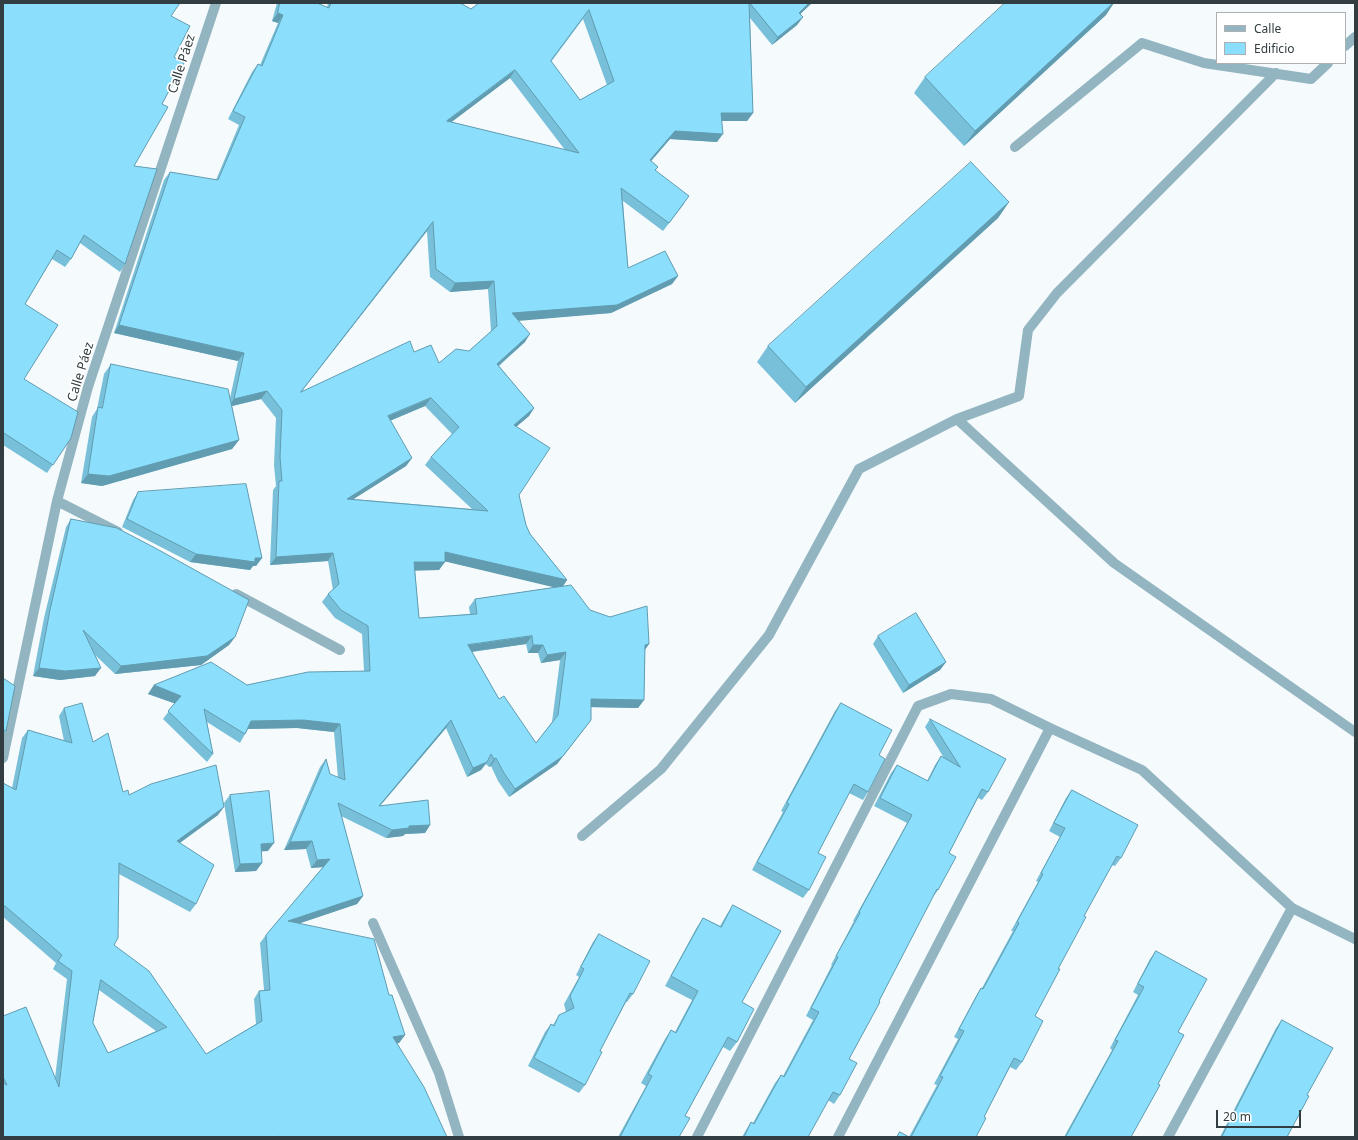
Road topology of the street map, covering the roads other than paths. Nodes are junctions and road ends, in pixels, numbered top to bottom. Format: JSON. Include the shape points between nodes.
{"nodes":[{"id":1,"x":216,"y":3,"type":"edge"},
{"id":2,"x":1355,"y":37,"type":"edge"},
{"id":3,"x":1346,"y":45,"type":"edge"},
{"id":4,"x":1327,"y":64,"type":"edge"},
{"id":5,"x":1276,"y":73,"type":"junction"},
{"id":6,"x":1015,"y":147,"type":"dead end"},
{"id":7,"x":957,"y":419,"type":"junction"},
{"id":8,"x":57,"y":501,"type":"junction"},
{"id":9,"x":123,"y":535,"type":"edge"},
{"id":10,"x":231,"y":591,"type":"edge"},
{"id":11,"x":340,"y":650,"type":"dead end"},
{"id":12,"x":1050,"y":728,"type":"junction"},
{"id":13,"x":1355,"y":732,"type":"edge"},
{"id":14,"x":3,"y":758,"type":"edge"},
{"id":15,"x":582,"y":836,"type":"dead end"},
{"id":16,"x":1292,"y":908,"type":"junction"},
{"id":17,"x":373,"y":923,"type":"dead end"},
{"id":18,"x":1355,"y":939,"type":"edge"},
{"id":19,"x":458,"y":1137,"type":"edge"},
{"id":20,"x":697,"y":1137,"type":"edge"},
{"id":21,"x":838,"y":1137,"type":"edge"},
{"id":22,"x":1168,"y":1137,"type":"edge"}],
"edges":[{"from":1,"to":8,"type":"street","name":"Calle Páez","via":[[88,387]]},
{"from":2,"to":3,"type":"street"},
{"from":4,"to":5,"type":"street","via":[[1311,79]]},
{"from":5,"to":6,"type":"street","via":[[1204,63],[1142,44]]},
{"from":5,"to":7,"type":"street","via":[[1057,293],[1028,330],[1020,396]]},
{"from":7,"to":13,"type":"street","via":[[1114,563]]},
{"from":7,"to":15,"type":"street","via":[[859,469],[769,635],[661,769]]},
{"from":8,"to":9,"type":"street"},
{"from":8,"to":14,"type":"street","name":"Calle Páez"},
{"from":10,"to":11,"type":"street"},
{"from":12,"to":16,"type":"street","via":[[1142,770]]},
{"from":12,"to":20,"type":"street","via":[[991,698],[952,694],[918,706]]},
{"from":12,"to":21,"type":"street"},
{"from":16,"to":18,"type":"street"},
{"from":16,"to":22,"type":"street"},
{"from":17,"to":19,"type":"street","via":[[439,1073]]}]}
